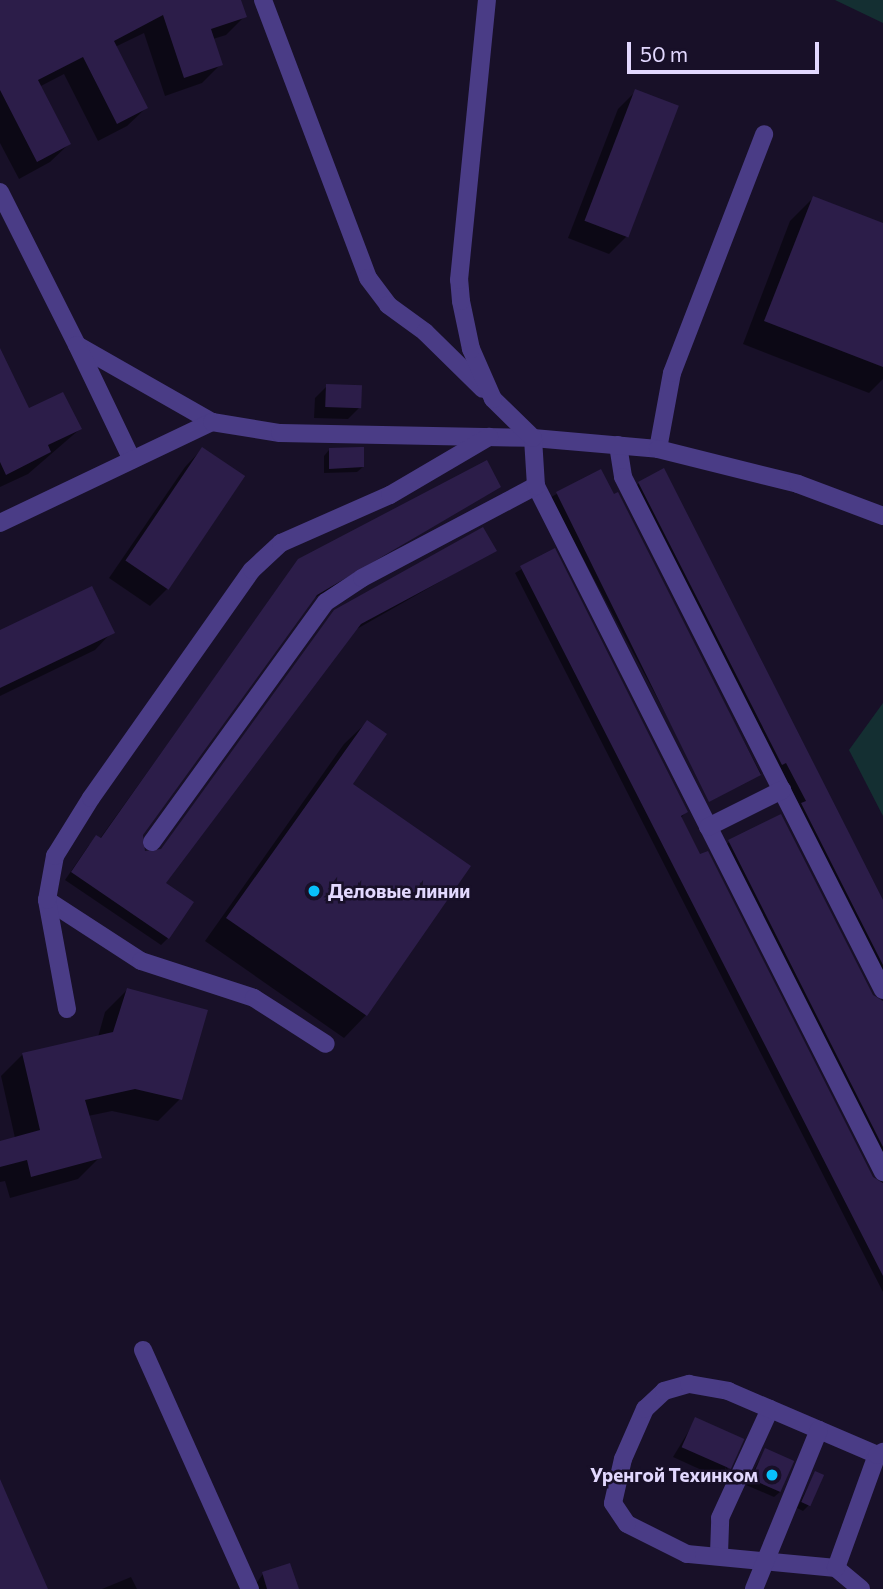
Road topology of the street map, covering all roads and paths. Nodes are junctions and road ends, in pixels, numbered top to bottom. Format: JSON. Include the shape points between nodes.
{"nodes":[{"id":1,"x":263,"y":0,"type":"edge"},
{"id":2,"x":487,"y":0,"type":"edge"},
{"id":3,"x":764,"y":134,"type":"dead end"},
{"id":4,"x":0,"y":192,"type":"edge"},
{"id":5,"x":77,"y":345,"type":"junction"},
{"id":6,"x":494,"y":399,"type":"junction"},
{"id":7,"x":212,"y":422,"type":"junction"},
{"id":8,"x":491,"y":436,"type":"junction"},
{"id":9,"x":533,"y":438,"type":"junction"},
{"id":10,"x":618,"y":445,"type":"junction"},
{"id":11,"x":658,"y":449,"type":"junction"},
{"id":12,"x":132,"y":460,"type":"junction"},
{"id":13,"x":536,"y":486,"type":"junction"},
{"id":14,"x":883,"y":516,"type":"edge"},
{"id":15,"x":0,"y":523,"type":"edge"},
{"id":16,"x":782,"y":790,"type":"junction"},
{"id":17,"x":708,"y":827,"type":"junction"},
{"id":18,"x":152,"y":842,"type":"dead end"},
{"id":19,"x":47,"y":900,"type":"junction"},
{"id":20,"x":883,"y":990,"type":"edge"},
{"id":21,"x":67,"y":1009,"type":"dead end"},
{"id":22,"x":326,"y":1044,"type":"dead end"},
{"id":23,"x":883,"y":1172,"type":"edge"},
{"id":24,"x":143,"y":1350,"type":"dead end"},
{"id":25,"x":770,"y":1409,"type":"junction"},
{"id":26,"x":819,"y":1430,"type":"junction"},
{"id":27,"x":880,"y":1454,"type":"edge"},
{"id":28,"x":719,"y":1554,"type":"junction"},
{"id":29,"x":767,"y":1559,"type":"junction"},
{"id":30,"x":835,"y":1568,"type":"junction"},
{"id":31,"x":250,"y":1589,"type":"edge"},
{"id":32,"x":754,"y":1589,"type":"edge"},
{"id":33,"x":861,"y":1589,"type":"edge"}],
"edges":[{"from":1,"to":6,"type":"lane","via":[[368,278],[388,305],[425,332]]},
{"from":2,"to":6,"type":"lane","via":[[459,280],[471,349]]},
{"from":3,"to":11,"type":"lane","via":[[672,373]]},
{"from":4,"to":5,"type":"lane"},
{"from":5,"to":7,"type":"lane"},
{"from":5,"to":12,"type":"lane"},
{"from":6,"to":9,"type":"lane"},
{"from":7,"to":8,"type":"lane","via":[[280,433]]},
{"from":7,"to":12,"type":"lane"},
{"from":8,"to":9,"type":"lane"},
{"from":8,"to":19,"type":"lane","via":[[390,495],[267,553],[90,798],[55,856]]},
{"from":9,"to":10,"type":"lane"},
{"from":9,"to":13,"type":"lane"},
{"from":10,"to":11,"type":"lane"},
{"from":10,"to":16,"type":"lane","via":[[623,477]]},
{"from":11,"to":14,"type":"lane","via":[[798,484]]},
{"from":12,"to":15,"type":"lane"},
{"from":13,"to":17,"type":"lane"},
{"from":13,"to":18,"type":"lane","via":[[362,578],[326,602]]},
{"from":16,"to":17,"type":"lane"},
{"from":16,"to":20,"type":"lane"},
{"from":17,"to":23,"type":"lane"},
{"from":19,"to":21,"type":"lane"},
{"from":19,"to":22,"type":"lane","via":[[141,961],[254,998]]},
{"from":24,"to":31,"type":"lane"},
{"from":25,"to":26,"type":"lane"},
{"from":25,"to":28,"type":"lane","via":[[720,1518]]},
{"from":25,"to":28,"type":"lane","via":[[728,1391],[689,1384],[664,1391],[645,1409],[624,1459],[613,1503],[627,1524],[687,1554]]},
{"from":26,"to":27,"type":"lane"},
{"from":26,"to":29,"type":"lane"},
{"from":27,"to":30,"type":"lane"},
{"from":28,"to":29,"type":"lane"},
{"from":29,"to":30,"type":"lane"},
{"from":29,"to":32,"type":"lane"},
{"from":30,"to":33,"type":"lane"}]}
